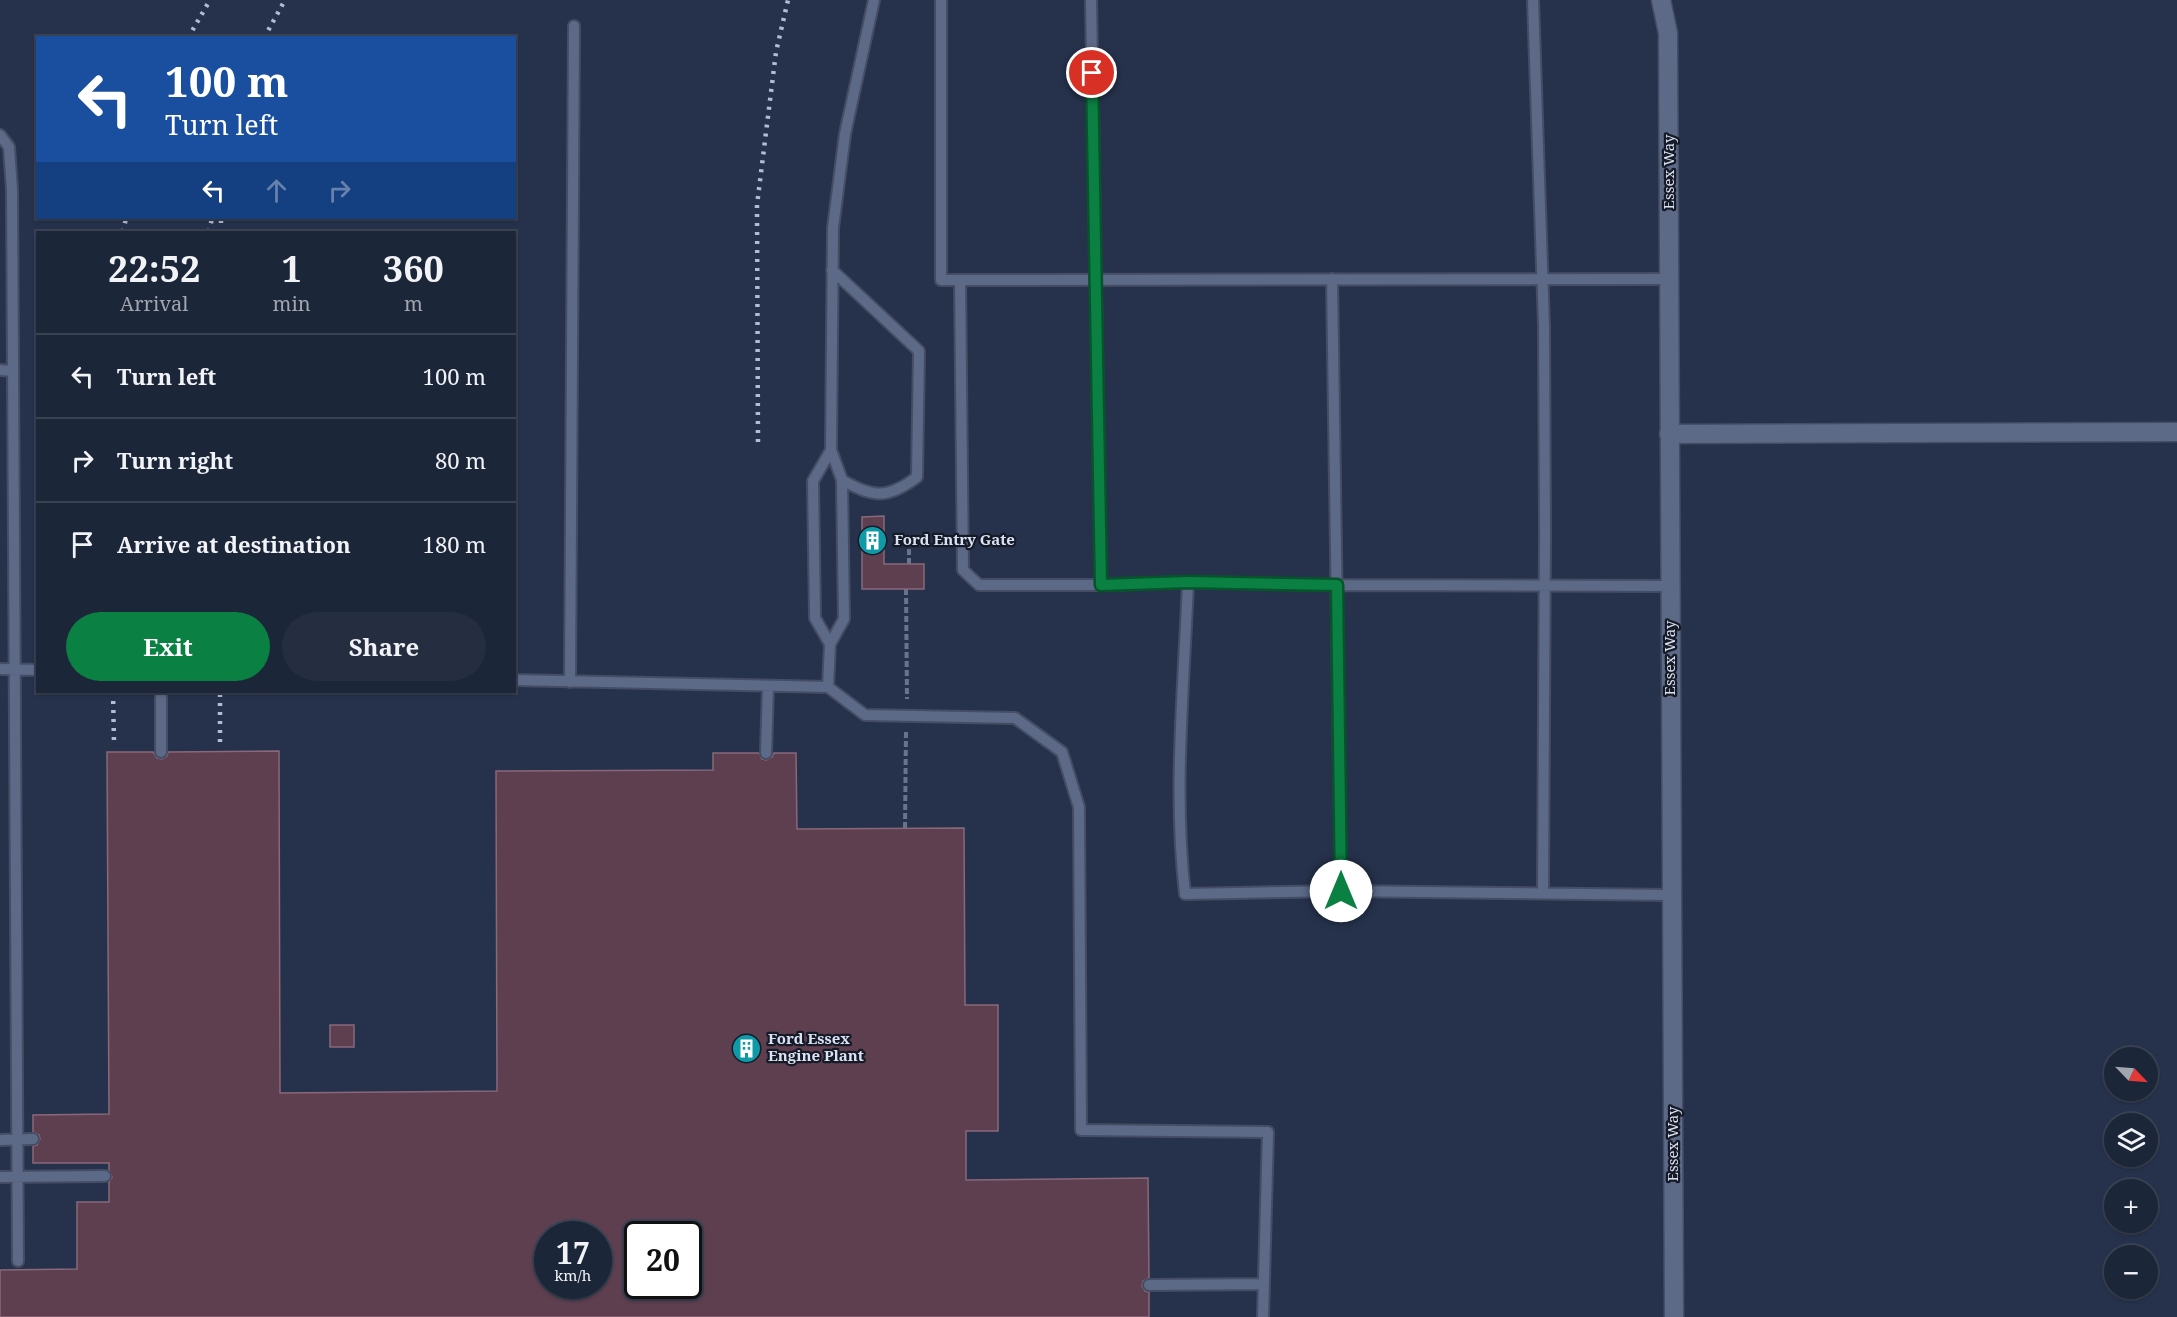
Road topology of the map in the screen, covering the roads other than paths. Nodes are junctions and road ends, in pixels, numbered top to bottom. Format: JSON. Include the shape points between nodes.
{"nodes":[{"id":1,"x":874,"y":0,"type":"edge"},
{"id":2,"x":941,"y":0,"type":"edge"},
{"id":3,"x":1091,"y":0,"type":"edge"},
{"id":4,"x":1533,"y":0,"type":"edge"},
{"id":5,"x":1661,"y":0,"type":"edge"},
{"id":6,"x":574,"y":26,"type":"dead end"},
{"id":7,"x":0,"y":135,"type":"edge"},
{"id":8,"x":832,"y":270,"type":"junction"},
{"id":9,"x":1542,"y":278,"type":"junction"},
{"id":10,"x":1332,"y":279,"type":"junction"},
{"id":11,"x":1669,"y":279,"type":"junction"},
{"id":12,"x":960,"y":280,"type":"junction"},
{"id":13,"x":1095,"y":280,"type":"junction"},
{"id":14,"x":0,"y":370,"type":"edge"},
{"id":15,"x":13,"y":371,"type":"junction"},
{"id":16,"x":2177,"y":432,"type":"edge"},
{"id":17,"x":1669,"y":434,"type":"junction"},
{"id":18,"x":831,"y":450,"type":"junction"},
{"id":19,"x":842,"y":480,"type":"junction"},
{"id":20,"x":1188,"y":582,"type":"junction"},
{"id":21,"x":1101,"y":585,"type":"junction"},
{"id":22,"x":1337,"y":585,"type":"junction"},
{"id":23,"x":1545,"y":586,"type":"junction"},
{"id":24,"x":1670,"y":586,"type":"junction"},
{"id":25,"x":830,"y":644,"type":"junction"},
{"id":26,"x":0,"y":669,"type":"edge"},
{"id":27,"x":15,"y":669,"type":"junction"},
{"id":28,"x":36,"y":670,"type":"edge"},
{"id":29,"x":516,"y":680,"type":"edge"},
{"id":30,"x":570,"y":682,"type":"junction"},
{"id":31,"x":768,"y":686,"type":"junction"},
{"id":32,"x":828,"y":687,"type":"junction"},
{"id":33,"x":161,"y":693,"type":"edge"},
{"id":34,"x":161,"y":752,"type":"dead end"},
{"id":35,"x":766,"y":753,"type":"dead end"},
{"id":36,"x":1341,"y":891,"type":"junction"},
{"id":37,"x":1543,"y":893,"type":"junction"},
{"id":38,"x":1672,"y":895,"type":"junction"},
{"id":39,"x":17,"y":1139,"type":"junction"},
{"id":40,"x":33,"y":1139,"type":"dead end"},
{"id":41,"x":0,"y":1140,"type":"edge"},
{"id":42,"x":105,"y":1176,"type":"dead end"},
{"id":43,"x":0,"y":1177,"type":"edge"},
{"id":44,"x":18,"y":1177,"type":"junction"},
{"id":45,"x":18,"y":1262,"type":"dead end"},
{"id":46,"x":1264,"y":1284,"type":"junction"},
{"id":47,"x":1149,"y":1286,"type":"dead end"},
{"id":48,"x":1263,"y":1317,"type":"edge"},
{"id":49,"x":1674,"y":1317,"type":"edge"}],
"edges":[{"from":1,"to":8,"type":"lane","via":[[845,134],[833,228]]},
{"from":2,"to":12,"type":"lane","via":[[942,280]]},
{"from":3,"to":13,"type":"lane"},
{"from":4,"to":9,"type":"lane"},
{"from":5,"to":11,"type":"street","name":"Essex Way","via":[[1668,33]]},
{"from":6,"to":30,"type":"lane"},
{"from":7,"to":15,"type":"lane","via":[[9,147],[12,190]]},
{"from":8,"to":18,"type":"lane"},
{"from":8,"to":19,"type":"lane","via":[[919,351],[917,477],[900,490],[879,495]]},
{"from":9,"to":10,"type":"lane"},
{"from":9,"to":11,"type":"lane"},
{"from":9,"to":23,"type":"lane"},
{"from":10,"to":13,"type":"lane"},
{"from":10,"to":22,"type":"lane"},
{"from":11,"to":17,"type":"street","name":"Essex Way"},
{"from":12,"to":13,"type":"lane"},
{"from":12,"to":21,"type":"lane","via":[[963,570],[979,585]]},
{"from":13,"to":21,"type":"lane"},
{"from":14,"to":15,"type":"lane"},
{"from":15,"to":27,"type":"lane"},
{"from":16,"to":17,"type":"street"},
{"from":17,"to":24,"type":"street","name":"Essex Way"},
{"from":18,"to":19,"type":"lane"},
{"from":18,"to":25,"type":"lane","via":[[813,481],[815,618]]},
{"from":19,"to":25,"type":"lane","via":[[844,619]]},
{"from":20,"to":21,"type":"lane"},
{"from":20,"to":22,"type":"lane"},
{"from":20,"to":36,"type":"lane","via":[[1180,849],[1185,894]]},
{"from":22,"to":23,"type":"lane"},
{"from":22,"to":36,"type":"lane"},
{"from":23,"to":24,"type":"lane"},
{"from":23,"to":37,"type":"lane"},
{"from":24,"to":38,"type":"street","name":"Essex Way"},
{"from":25,"to":32,"type":"lane"},
{"from":26,"to":27,"type":"lane"},
{"from":27,"to":28,"type":"lane"},
{"from":27,"to":39,"type":"lane"},
{"from":29,"to":30,"type":"lane"},
{"from":30,"to":31,"type":"lane"},
{"from":31,"to":32,"type":"lane"},
{"from":31,"to":35,"type":"lane"},
{"from":32,"to":46,"type":"lane","via":[[865,715],[1015,718],[1062,752],[1079,807],[1081,1130],[1268,1132]]},
{"from":33,"to":34,"type":"lane"},
{"from":36,"to":37,"type":"lane"},
{"from":37,"to":38,"type":"lane"},
{"from":38,"to":49,"type":"street","name":"Essex Way"},
{"from":39,"to":40,"type":"lane"},
{"from":39,"to":41,"type":"lane"},
{"from":39,"to":44,"type":"lane"},
{"from":42,"to":44,"type":"lane"},
{"from":43,"to":44,"type":"lane"},
{"from":44,"to":45,"type":"lane"},
{"from":46,"to":47,"type":"lane"},
{"from":46,"to":48,"type":"lane"}]}
